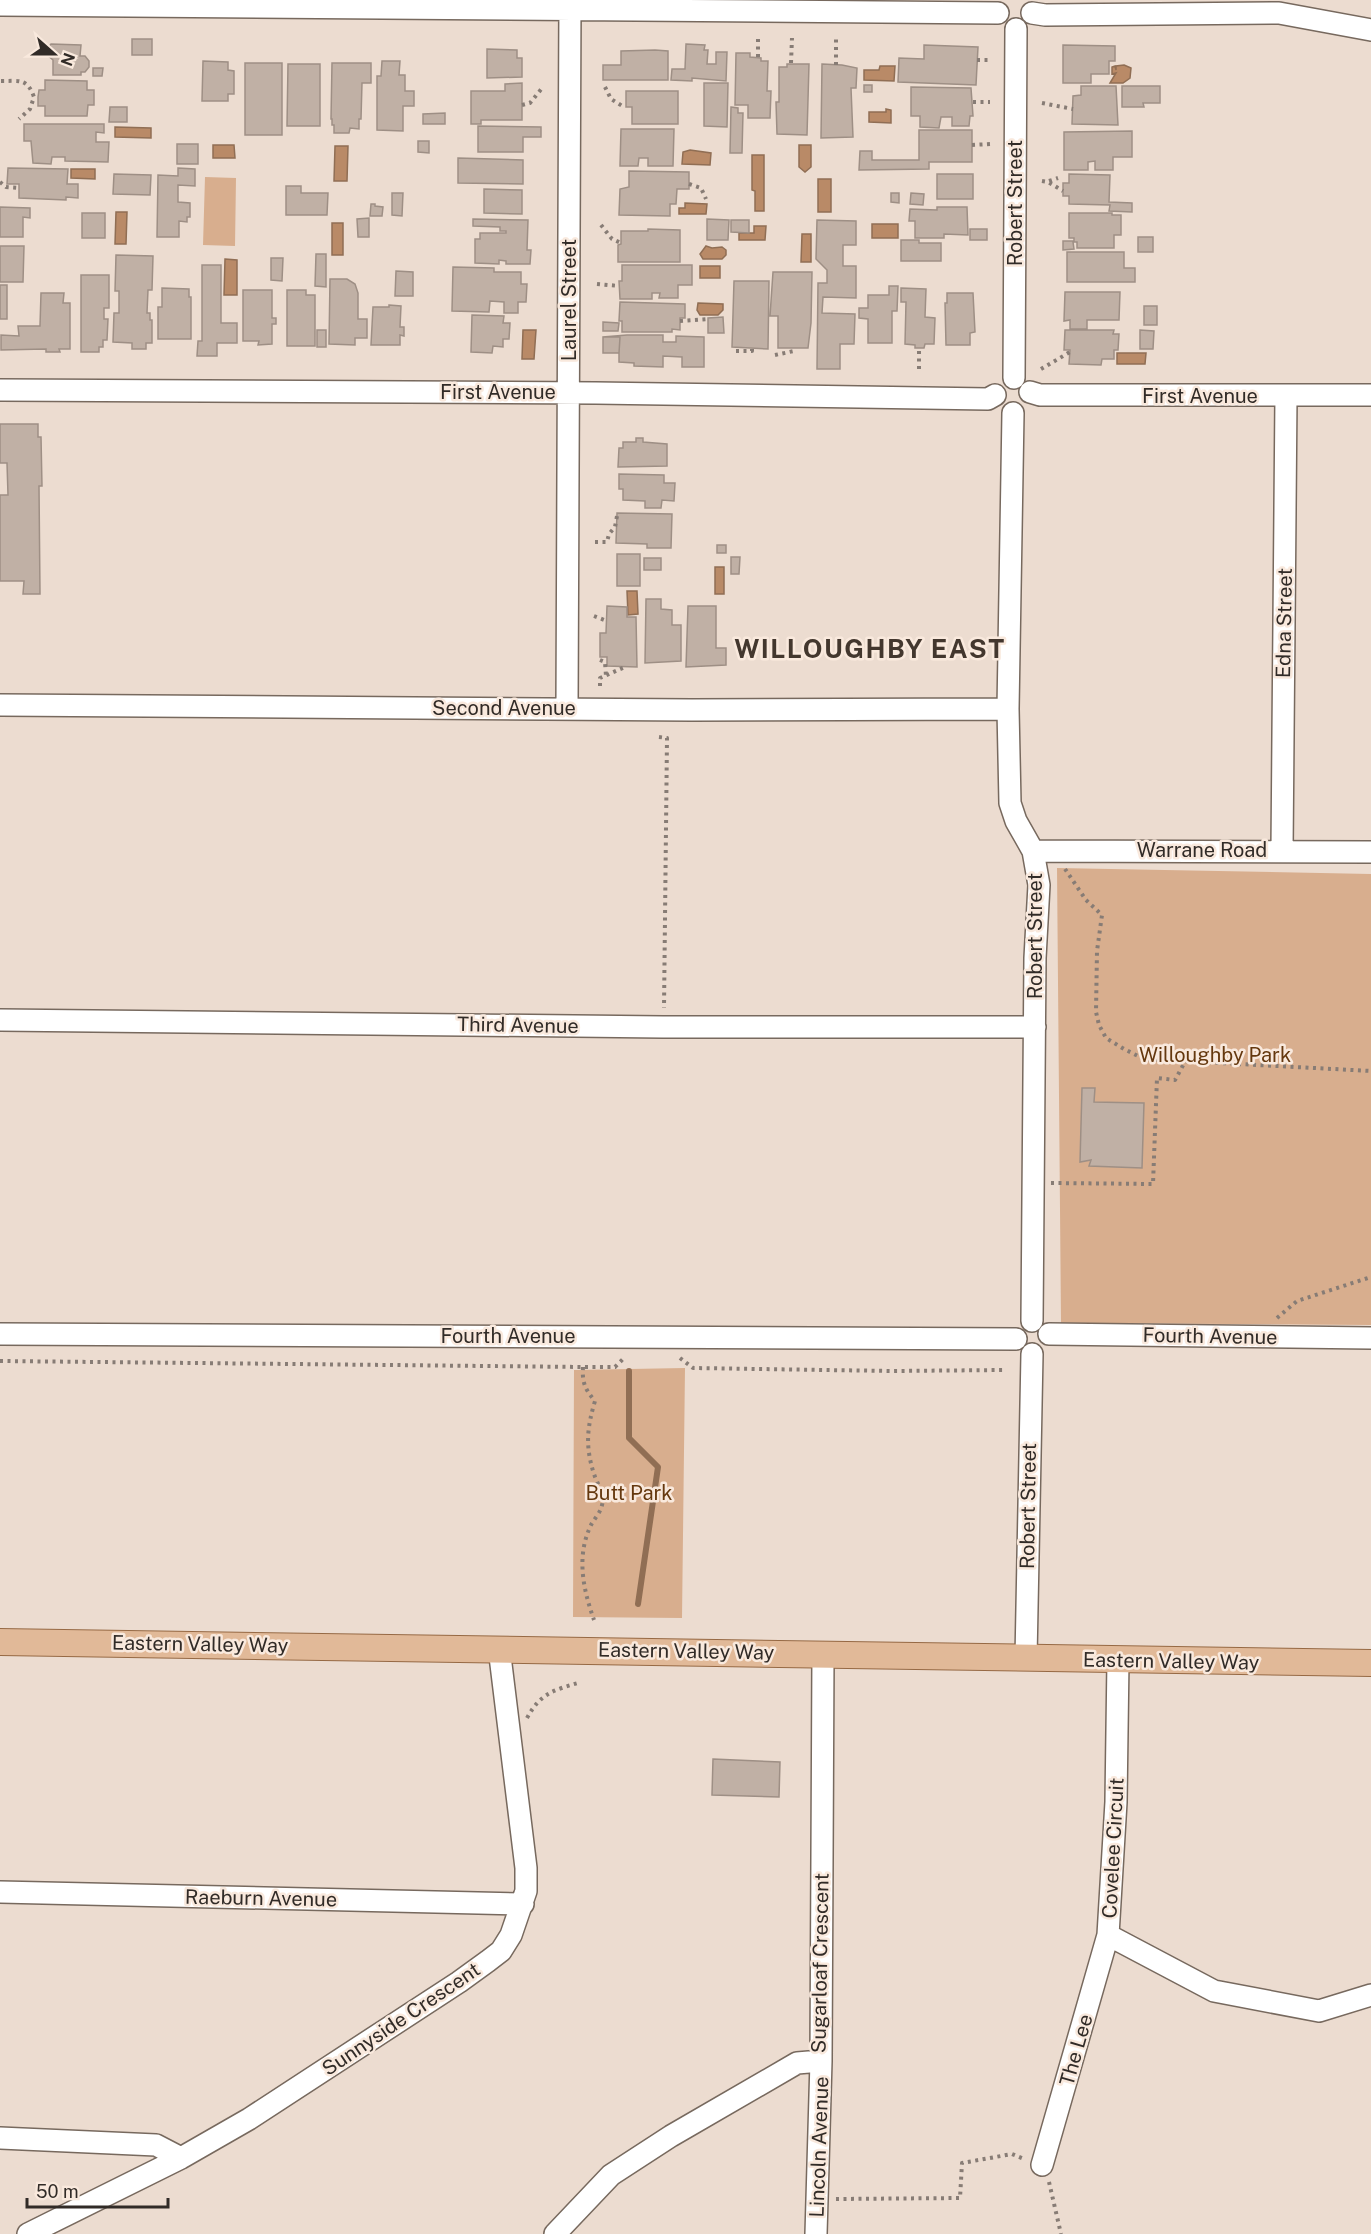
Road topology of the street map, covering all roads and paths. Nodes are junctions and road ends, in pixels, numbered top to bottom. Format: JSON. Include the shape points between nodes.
{"nodes":[{"id":1,"x":0,"y":2,"type":"edge"},
{"id":2,"x":571,"y":4,"type":"edge"},
{"id":3,"x":1001,"y":6,"type":"edge"},
{"id":4,"x":1029,"y":7,"type":"edge"},
{"id":5,"x":1016,"y":28,"type":"junction"},
{"id":6,"x":1371,"y":30,"type":"edge"},
{"id":7,"x":758,"y":38,"type":"dead end"},
{"id":8,"x":792,"y":38,"type":"dead end"},
{"id":9,"x":836,"y":39,"type":"dead end"},
{"id":10,"x":758,"y":57,"type":"dead end"},
{"id":11,"x":977,"y":60,"type":"dead end"},
{"id":12,"x":991,"y":60,"type":"dead end"},
{"id":13,"x":791,"y":63,"type":"dead end"},
{"id":14,"x":836,"y":65,"type":"dead end"},
{"id":15,"x":1,"y":81,"type":"edge"},
{"id":16,"x":543,"y":87,"type":"dead end"},
{"id":17,"x":605,"y":87,"type":"dead end"},
{"id":18,"x":973,"y":102,"type":"dead end"},
{"id":19,"x":990,"y":102,"type":"dead end"},
{"id":20,"x":1042,"y":103,"type":"dead end"},
{"id":21,"x":522,"y":105,"type":"dead end"},
{"id":22,"x":624,"y":106,"type":"dead end"},
{"id":23,"x":1073,"y":109,"type":"dead end"},
{"id":24,"x":19,"y":119,"type":"dead end"},
{"id":25,"x":990,"y":144,"type":"dead end"},
{"id":26,"x":972,"y":145,"type":"dead end"},
{"id":27,"x":1058,"y":178,"type":"dead end"},
{"id":28,"x":1042,"y":181,"type":"dead end"},
{"id":29,"x":0,"y":182,"type":"edge"},
{"id":30,"x":1048,"y":182,"type":"junction"},
{"id":31,"x":689,"y":184,"type":"dead end"},
{"id":32,"x":19,"y":188,"type":"dead end"},
{"id":33,"x":1063,"y":192,"type":"dead end"},
{"id":34,"x":706,"y":199,"type":"dead end"},
{"id":35,"x":602,"y":225,"type":"dead end"},
{"id":36,"x":621,"y":243,"type":"dead end"},
{"id":37,"x":597,"y":284,"type":"dead end"},
{"id":38,"x":619,"y":286,"type":"dead end"},
{"id":39,"x":708,"y":319,"type":"dead end"},
{"id":40,"x":680,"y":321,"type":"dead end"},
{"id":41,"x":752,"y":347,"type":"dead end"},
{"id":42,"x":794,"y":348,"type":"dead end"},
{"id":43,"x":919,"y":348,"type":"dead end"},
{"id":44,"x":736,"y":351,"type":"dead end"},
{"id":45,"x":1070,"y":352,"type":"dead end"},
{"id":46,"x":775,"y":355,"type":"dead end"},
{"id":47,"x":919,"y":369,"type":"dead end"},
{"id":48,"x":1041,"y":369,"type":"dead end"},
{"id":49,"x":1022,"y":385,"type":"junction"},
{"id":50,"x":0,"y":390,"type":"edge"},
{"id":51,"x":568,"y":393,"type":"junction"},
{"id":52,"x":995,"y":395,"type":"junction"},
{"id":53,"x":1371,"y":395,"type":"edge"},
{"id":54,"x":1286,"y":396,"type":"junction"},
{"id":55,"x":1013,"y":413,"type":"junction"},
{"id":56,"x":617,"y":516,"type":"dead end"},
{"id":57,"x":595,"y":543,"type":"dead end"},
{"id":58,"x":594,"y":616,"type":"dead end"},
{"id":59,"x":607,"y":621,"type":"dead end"},
{"id":60,"x":600,"y":660,"type":"dead end"},
{"id":61,"x":625,"y":667,"type":"dead end"},
{"id":62,"x":606,"y":676,"type":"junction"},
{"id":63,"x":600,"y":686,"type":"dead end"},
{"id":64,"x":0,"y":705,"type":"edge"},
{"id":65,"x":567,"y":708,"type":"junction"},
{"id":66,"x":1008,"y":709,"type":"junction"},
{"id":67,"x":659,"y":737,"type":"dead end"},
{"id":68,"x":1282,"y":850,"type":"junction"},
{"id":69,"x":1033,"y":851,"type":"junction"},
{"id":70,"x":1371,"y":852,"type":"edge"},
{"id":71,"x":1062,"y":866,"type":"dead end"},
{"id":72,"x":0,"y":1020,"type":"edge"},
{"id":73,"x":663,"y":1027,"type":"junction"},
{"id":74,"x":1035,"y":1027,"type":"junction"},
{"id":75,"x":1186,"y":1060,"type":"junction"},
{"id":76,"x":1371,"y":1071,"type":"edge"},
{"id":77,"x":1033,"y":1183,"type":"junction"},
{"id":78,"x":1371,"y":1277,"type":"edge"},
{"id":79,"x":1032,"y":1321,"type":"junction"},
{"id":80,"x":0,"y":1334,"type":"edge"},
{"id":81,"x":1049,"y":1334,"type":"junction"},
{"id":82,"x":1267,"y":1337,"type":"junction"},
{"id":83,"x":1371,"y":1338,"type":"edge"},
{"id":84,"x":1016,"y":1339,"type":"junction"},
{"id":85,"x":1032,"y":1354,"type":"junction"},
{"id":86,"x":635,"y":1357,"type":"dead end"},
{"id":87,"x":669,"y":1358,"type":"dead end"},
{"id":88,"x":0,"y":1361,"type":"edge"},
{"id":89,"x":583,"y":1367,"type":"junction"},
{"id":90,"x":1005,"y":1370,"type":"dead end"},
{"id":91,"x":594,"y":1620,"type":"dead end"},
{"id":92,"x":0,"y":1642,"type":"edge"},
{"id":93,"x":499,"y":1648,"type":"junction"},
{"id":94,"x":823,"y":1654,"type":"junction"},
{"id":95,"x":1026,"y":1658,"type":"junction"},
{"id":96,"x":1118,"y":1660,"type":"junction"},
{"id":97,"x":1371,"y":1663,"type":"edge"},
{"id":98,"x":581,"y":1682,"type":"dead end"},
{"id":99,"x":528,"y":1729,"type":"dead end"},
{"id":100,"x":0,"y":1892,"type":"edge"},
{"id":101,"x":523,"y":1904,"type":"junction"},
{"id":102,"x":1108,"y":1935,"type":"junction"},
{"id":103,"x":1371,"y":1995,"type":"edge"},
{"id":104,"x":821,"y":2061,"type":"junction"},
{"id":105,"x":0,"y":2138,"type":"edge"},
{"id":106,"x":181,"y":2158,"type":"junction"},
{"id":107,"x":1042,"y":2165,"type":"junction"},
{"id":108,"x":818,"y":2199,"type":"junction"},
{"id":109,"x":28,"y":2234,"type":"edge"},
{"id":110,"x":555,"y":2234,"type":"edge"},
{"id":111,"x":816,"y":2234,"type":"edge"},
{"id":112,"x":1060,"y":2234,"type":"edge"}],
"edges":[{"from":1,"to":2,"type":"street"},
{"from":2,"to":3,"type":"street"},
{"from":2,"to":51,"type":"street","name":"Laurel Street"},
{"from":3,"to":5,"type":"street","via":[[1002,23]]},
{"from":4,"to":5,"type":"street","via":[[1027,24]]},
{"from":4,"to":6,"type":"street","via":[[1045,15],[1279,13]]},
{"from":5,"to":49,"type":"street","name":"Robert Street"},
{"from":7,"to":10,"type":"path"},
{"from":8,"to":13,"type":"path"},
{"from":9,"to":14,"type":"path"},
{"from":11,"to":12,"type":"path"},
{"from":15,"to":24,"type":"path","via":[[24,81],[36,97]]},
{"from":16,"to":21,"type":"path","via":[[530,103]]},
{"from":17,"to":22,"type":"path","via":[[611,99]]},
{"from":18,"to":19,"type":"path"},
{"from":20,"to":23,"type":"path"},
{"from":25,"to":26,"type":"path"},
{"from":27,"to":30,"type":"path"},
{"from":28,"to":30,"type":"path"},
{"from":29,"to":32,"type":"path"},
{"from":30,"to":33,"type":"path"},
{"from":31,"to":34,"type":"path","via":[[701,188]]},
{"from":35,"to":36,"type":"path","via":[[612,239]]},
{"from":37,"to":38,"type":"path"},
{"from":39,"to":40,"type":"path"},
{"from":41,"to":44,"type":"path","via":[[752,351]]},
{"from":42,"to":46,"type":"path"},
{"from":43,"to":47,"type":"path"},
{"from":45,"to":48,"type":"path"},
{"from":49,"to":52,"type":"street","via":[[1003,381]]},
{"from":49,"to":54,"type":"street","name":"First Avenue","via":[[1040,395]]},
{"from":49,"to":55,"type":"street","via":[[1028,404]]},
{"from":50,"to":51,"type":"street","name":"First Avenue"},
{"from":51,"to":52,"type":"street","name":"First Avenue","via":[[978,399]]},
{"from":51,"to":65,"type":"street","name":"Laurel Street"},
{"from":52,"to":55,"type":"street","via":[[1002,409]]},
{"from":53,"to":54,"type":"street","name":"First Avenue"},
{"from":54,"to":68,"type":"street","name":"Edna Street"},
{"from":55,"to":66,"type":"street","name":"Robert Street"},
{"from":56,"to":57,"type":"path","via":[[607,542]]},
{"from":58,"to":59,"type":"path"},
{"from":60,"to":62,"type":"path","via":[[605,662]]},
{"from":61,"to":62,"type":"path"},
{"from":62,"to":63,"type":"path","via":[[600,678]]},
{"from":64,"to":65,"type":"street","name":"Second Avenue"},
{"from":65,"to":66,"type":"street","name":"Second Avenue"},
{"from":66,"to":69,"type":"street","name":"Robert Street","via":[[1010,803]]},
{"from":67,"to":73,"type":"path","via":[[667,738]]},
{"from":68,"to":69,"type":"street","name":"Warrane Road"},
{"from":68,"to":70,"type":"street","name":"Warrane Road"},
{"from":69,"to":74,"type":"street","name":"Robert Street","via":[[1040,885]]},
{"from":71,"to":75,"type":"path","via":[[1102,915],[1096,1012],[1106,1038],[1143,1059]]},
{"from":72,"to":73,"type":"street","name":"Third Avenue"},
{"from":73,"to":74,"type":"street","name":"Third Avenue"},
{"from":74,"to":77,"type":"street","name":"Robert Street"},
{"from":75,"to":76,"type":"path"},
{"from":75,"to":77,"type":"path","via":[[1175,1080],[1157,1078],[1153,1184]]},
{"from":77,"to":79,"type":"street","name":"Robert Street"},
{"from":78,"to":82,"type":"path","via":[[1296,1301],[1279,1315]]},
{"from":79,"to":81,"type":"street","via":[[1041,1323]]},
{"from":79,"to":84,"type":"street","via":[[1022,1324]]},
{"from":80,"to":84,"type":"street","name":"Fourth Avenue"},
{"from":81,"to":82,"type":"street","name":"Fourth Avenue"},
{"from":81,"to":85,"type":"street","via":[[1043,1351]]},
{"from":82,"to":83,"type":"street","name":"Fourth Avenue"},
{"from":84,"to":85,"type":"street","via":[[1023,1351]]},
{"from":85,"to":95,"type":"street","name":"Robert Street"},
{"from":86,"to":89,"type":"path","via":[[624,1357],[615,1367]]},
{"from":87,"to":90,"type":"path","via":[[680,1358],[693,1368]]},
{"from":88,"to":89,"type":"path"},
{"from":89,"to":91,"type":"path","via":[[582,1380],[595,1401],[588,1420],[588,1448],[603,1504],[584,1544],[582,1568]]},
{"from":92,"to":93,"type":"main road","name":"Eastern Valley Way"},
{"from":93,"to":94,"type":"main road","name":"Eastern Valley Way"},
{"from":93,"to":101,"type":"street","name":"Sunnyside Crescent","via":[[526,1868]]},
{"from":94,"to":95,"type":"main road","name":"Eastern Valley Way"},
{"from":94,"to":104,"type":"street","name":"Sugarloaf Crescent"},
{"from":95,"to":96,"type":"main road","name":"Eastern Valley Way"},
{"from":96,"to":97,"type":"main road","name":"Eastern Valley Way"},
{"from":96,"to":102,"type":"street","name":"Covelee Circuit","via":[[1116,1802]]},
{"from":98,"to":99,"type":"path","via":[[555,1690],[535,1702],[527,1718]]},
{"from":100,"to":101,"type":"street","name":"Raeburn Avenue"},
{"from":101,"to":106,"type":"street","name":"Sunnyside Crescent","via":[[511,1935],[501,1951],[488,1961],[249,2119]]},
{"from":102,"to":103,"type":"street","name":"Covelee Circuit","via":[[1214,1990],[1319,2011]]},
{"from":102,"to":107,"type":"street","name":"The Lee"},
{"from":104,"to":108,"type":"street","name":"Lincoln Avenue"},
{"from":104,"to":110,"type":"street","name":"Sugarloaf Crescent","via":[[797,2063],[611,2175]]},
{"from":105,"to":106,"type":"street","via":[[156,2145]]},
{"from":106,"to":109,"type":"street","name":"Sunnyside Crescent"},
{"from":107,"to":108,"type":"path","via":[[1012,2154],[962,2163],[960,2198]]},
{"from":107,"to":112,"type":"path","via":[[1053,2193]]},
{"from":108,"to":111,"type":"street","name":"Lincoln Avenue"}]}
